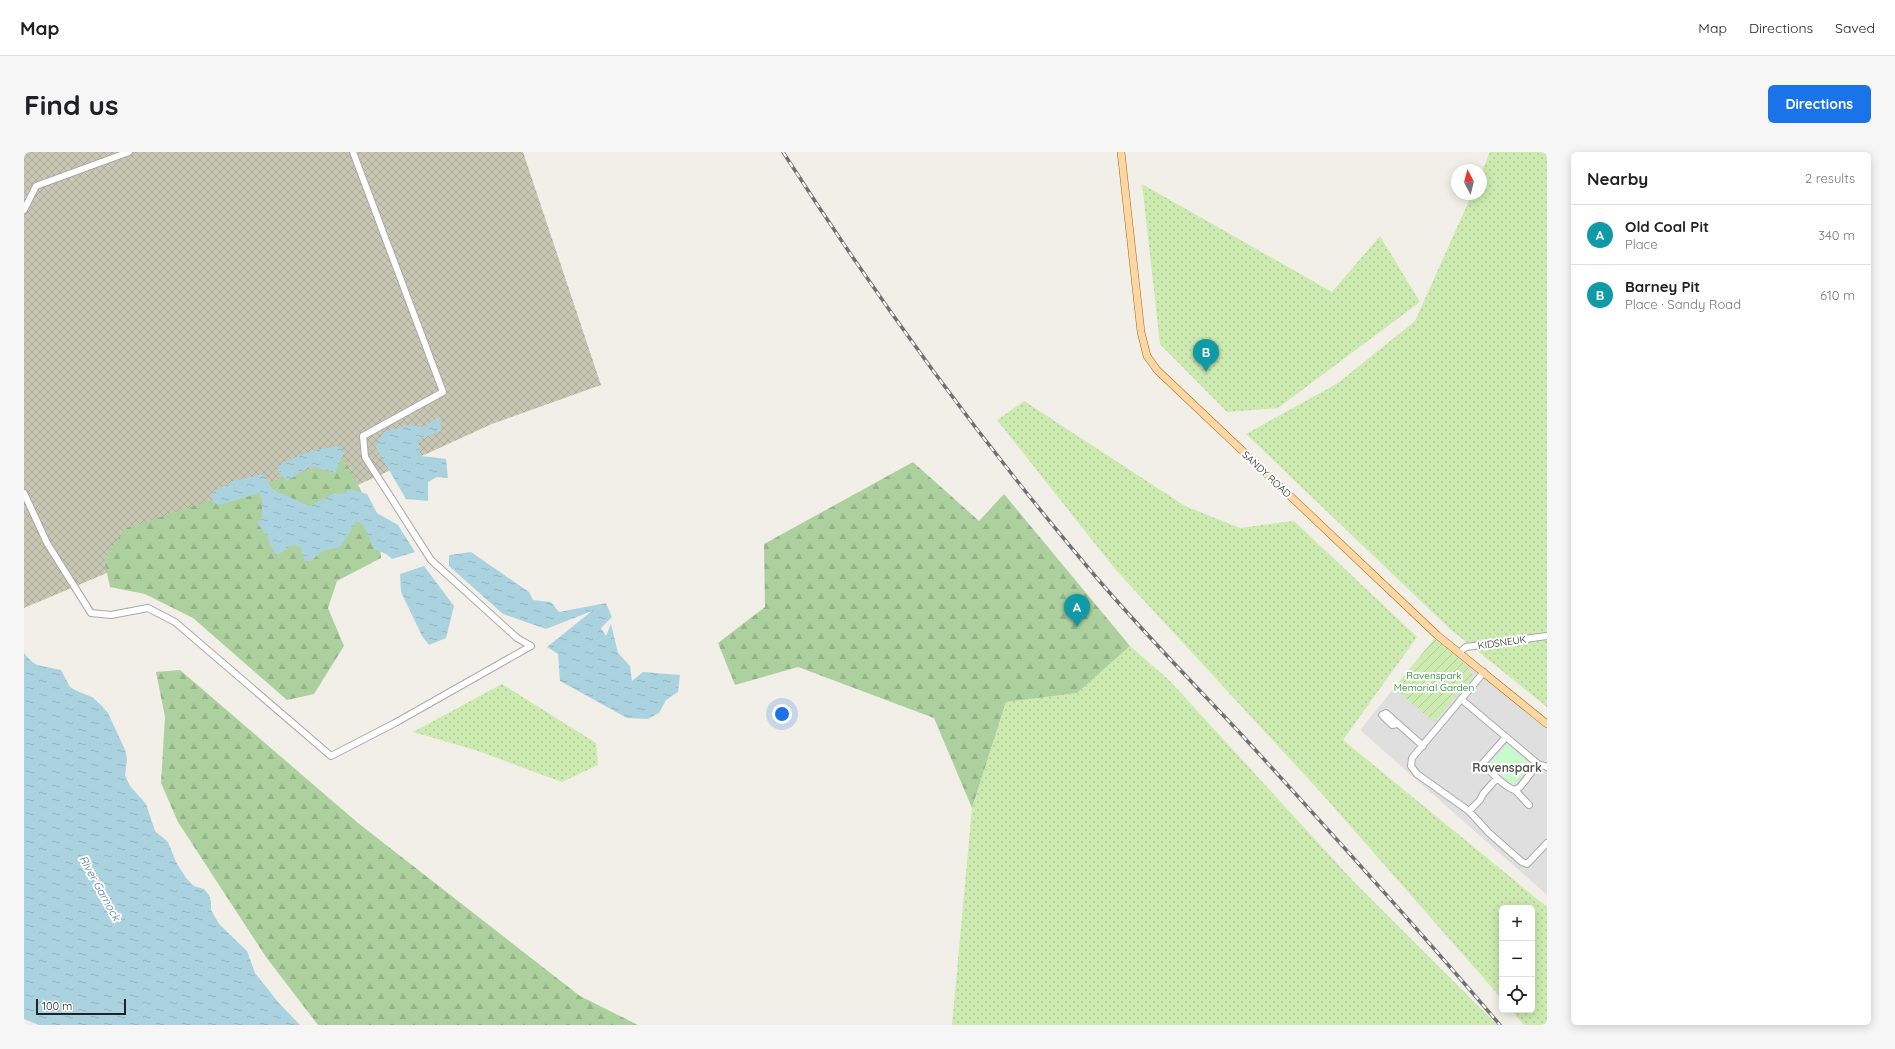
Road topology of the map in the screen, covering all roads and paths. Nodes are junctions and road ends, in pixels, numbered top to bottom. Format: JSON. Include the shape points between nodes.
{"nodes":[{"id":1,"x":129,"y":152,"type":"edge"},
{"id":2,"x":352,"y":152,"type":"edge"},
{"id":3,"x":1121,"y":152,"type":"edge"},
{"id":4,"x":24,"y":210,"type":"edge"},
{"id":5,"x":24,"y":493,"type":"edge"},
{"id":6,"x":1547,"y":636,"type":"edge"},
{"id":7,"x":1459,"y":653,"type":"junction"},
{"id":8,"x":1484,"y":672,"type":"junction"},
{"id":9,"x":1461,"y":699,"type":"junction"},
{"id":10,"x":1397,"y":724,"type":"dead end"},
{"id":11,"x":1547,"y":724,"type":"edge"},
{"id":12,"x":1506,"y":736,"type":"junction"},
{"id":13,"x":1423,"y":746,"type":"junction"},
{"id":14,"x":1538,"y":764,"type":"junction"},
{"id":15,"x":1547,"y":767,"type":"edge"},
{"id":16,"x":1497,"y":778,"type":"junction"},
{"id":17,"x":1515,"y":790,"type":"junction"},
{"id":18,"x":1530,"y":805,"type":"dead end"},
{"id":19,"x":1468,"y":811,"type":"junction"},
{"id":20,"x":1547,"y":843,"type":"edge"},
{"id":21,"x":1545,"y":851,"type":"edge"}],
"edges":[{"from":1,"to":4,"type":"street","via":[[36,186]]},
{"from":2,"to":5,"type":"street","via":[[443,392],[363,436],[365,457],[431,560],[517,638],[531,646],[331,756],[174,622],[148,608],[112,614],[91,613],[47,543]]},
{"from":3,"to":7,"type":"main road","name":"SANDY ROAD","via":[[1141,332],[1147,356],[1157,370]]},
{"from":6,"to":7,"type":"street","name":"KIDSNEUK","via":[[1466,647]]},
{"from":7,"to":8,"type":"main road","name":"SANDY ROAD"},
{"from":8,"to":9,"type":"street"},
{"from":8,"to":11,"type":"main road","name":"SANDY ROAD"},
{"from":9,"to":12,"type":"street"},
{"from":9,"to":13,"type":"street"},
{"from":10,"to":13,"type":"street"},
{"from":12,"to":14,"type":"street"},
{"from":12,"to":16,"type":"street","via":[[1483,763]]},
{"from":13,"to":19,"type":"street","via":[[1412,758],[1411,766],[1417,774]]},
{"from":14,"to":15,"type":"street"},
{"from":14,"to":17,"type":"street"},
{"from":16,"to":17,"type":"street","via":[[1511,790]]},
{"from":16,"to":19,"type":"street"},
{"from":17,"to":18,"type":"street"},
{"from":19,"to":21,"type":"street","via":[[1522,862],[1527,864]]},
{"from":20,"to":21,"type":"street"}]}
